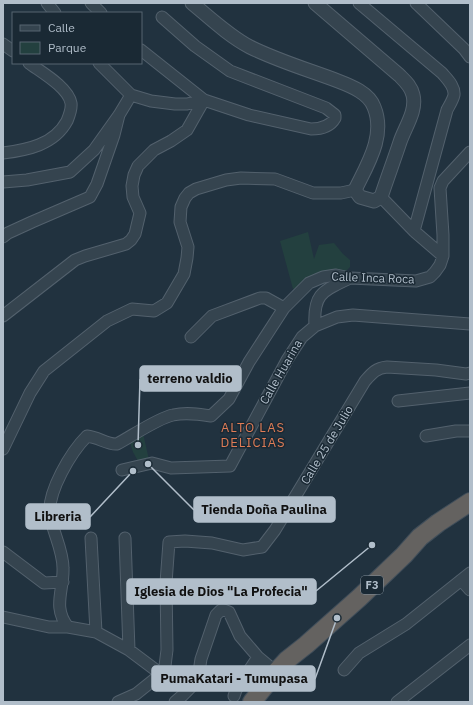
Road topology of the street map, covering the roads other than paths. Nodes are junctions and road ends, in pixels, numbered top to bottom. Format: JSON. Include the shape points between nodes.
{"nodes":[{"id":1,"x":47,"y":3,"type":"edge"},
{"id":2,"x":91,"y":3,"type":"edge"},
{"id":3,"x":192,"y":3,"type":"edge"},
{"id":4,"x":315,"y":3,"type":"edge"},
{"id":5,"x":359,"y":3,"type":"edge"},
{"id":6,"x":416,"y":3,"type":"edge"},
{"id":7,"x":54,"y":12,"type":"edge"},
{"id":8,"x":100,"y":12,"type":"edge"},
{"id":9,"x":162,"y":17,"type":"dead end"},
{"id":10,"x":3,"y":44,"type":"edge"},
{"id":11,"x":12,"y":50,"type":"edge"},
{"id":12,"x":142,"y":51,"type":"edge"},
{"id":13,"x":470,"y":57,"type":"edge"},
{"id":14,"x":31,"y":64,"type":"edge"},
{"id":15,"x":100,"y":64,"type":"edge"},
{"id":16,"x":131,"y":95,"type":"junction"},
{"id":17,"x":204,"y":100,"type":"junction"},
{"id":18,"x":118,"y":115,"type":"junction"},
{"id":19,"x":470,"y":152,"type":"edge"},
{"id":20,"x":3,"y":153,"type":"edge"},
{"id":21,"x":3,"y":182,"type":"edge"},
{"id":22,"x":355,"y":190,"type":"junction"},
{"id":23,"x":381,"y":197,"type":"junction"},
{"id":24,"x":414,"y":231,"type":"junction"},
{"id":25,"x":3,"y":238,"type":"edge"},
{"id":26,"x":443,"y":256,"type":"junction"},
{"id":27,"x":350,"y":278,"type":"junction"},
{"id":28,"x":284,"y":308,"type":"junction"},
{"id":29,"x":3,"y":316,"type":"edge"},
{"id":30,"x":470,"y":324,"type":"edge"},
{"id":31,"x":315,"y":326,"type":"junction"},
{"id":32,"x":191,"y":337,"type":"dead end"},
{"id":33,"x":470,"y":373,"type":"edge"},
{"id":34,"x":470,"y":393,"type":"edge"},
{"id":35,"x":398,"y":401,"type":"dead end"},
{"id":36,"x":470,"y":431,"type":"edge"},
{"id":37,"x":426,"y":436,"type":"dead end"},
{"id":38,"x":3,"y":449,"type":"edge"},
{"id":39,"x":122,"y":470,"type":"dead end"},
{"id":40,"x":470,"y":502,"type":"edge"},
{"id":41,"x":91,"y":538,"type":"dead end"},
{"id":42,"x":125,"y":538,"type":"dead end"},
{"id":43,"x":3,"y":552,"type":"edge"},
{"id":44,"x":470,"y":573,"type":"edge"},
{"id":45,"x":461,"y":580,"type":"junction"},
{"id":46,"x":63,"y":582,"type":"junction"},
{"id":47,"x":470,"y":590,"type":"edge"},
{"id":48,"x":3,"y":617,"type":"edge"},
{"id":49,"x":68,"y":627,"type":"junction"},
{"id":50,"x":96,"y":632,"type":"junction"},
{"id":51,"x":470,"y":645,"type":"edge"},
{"id":52,"x":129,"y":650,"type":"junction"},
{"id":53,"x":258,"y":657,"type":"junction"},
{"id":54,"x":344,"y":670,"type":"dead end"},
{"id":55,"x":276,"y":672,"type":"junction"},
{"id":56,"x":161,"y":674,"type":"junction"},
{"id":57,"x":235,"y":700,"type":"edge"},
{"id":58,"x":118,"y":702,"type":"edge"},
{"id":59,"x":175,"y":702,"type":"edge"},
{"id":60,"x":252,"y":702,"type":"edge"},
{"id":61,"x":397,"y":702,"type":"edge"}],
"edges":[{"from":1,"to":7,"type":"street"},
{"from":2,"to":8,"type":"street"},
{"from":3,"to":22,"type":"street","via":[[249,47],[365,94],[374,106],[378,132],[371,157]]},
{"from":4,"to":23,"type":"street","via":[[410,86],[413,110]]},
{"from":5,"to":24,"type":"street","via":[[442,73],[449,80],[454,96],[447,110]]},
{"from":6,"to":13,"type":"street"},
{"from":9,"to":17,"type":"street","via":[[195,46],[230,71],[326,108],[335,115],[335,118],[327,126],[311,129],[249,115]]},
{"from":10,"to":11,"type":"street"},
{"from":12,"to":17,"type":"street"},
{"from":14,"to":20,"type":"street","via":[[54,79],[71,103],[70,114],[54,137],[42,144],[23,151]]},
{"from":15,"to":16,"type":"street"},
{"from":16,"to":17,"type":"street","via":[[150,101],[175,104]]},
{"from":16,"to":18,"type":"street"},
{"from":17,"to":29,"type":"street","via":[[187,130],[154,150],[138,166],[132,186],[133,197],[140,213],[131,240],[126,244],[75,260]]},
{"from":18,"to":21,"type":"street","via":[[94,150],[70,172]]},
{"from":18,"to":25,"type":"street","via":[[114,135],[90,197],[8,233]]},
{"from":19,"to":26,"type":"street","name":"Calle Inca Roca","via":[[447,176],[440,188]]},
{"from":22,"to":23,"type":"street","via":[[366,200],[374,201]]},
{"from":22,"to":38,"type":"street","via":[[341,194],[313,193],[275,179],[241,178],[226,180],[189,193],[181,208],[180,222],[188,247],[184,274],[167,303],[154,311],[132,310],[107,321],[44,371],[30,393]]},
{"from":23,"to":24,"type":"street"},
{"from":24,"to":26,"type":"street"},
{"from":26,"to":27,"type":"street","name":"Calle Inca Roca","via":[[435,272],[416,281]]},
{"from":27,"to":28,"type":"street","name":"Calle Inca Roca","via":[[336,275],[309,283]]},
{"from":27,"to":31,"type":"street","via":[[320,295],[315,306]]},
{"from":28,"to":32,"type":"street","via":[[266,298],[260,298],[212,316]]},
{"from":28,"to":46,"type":"street","name":"Calle Inca Roca","via":[[228,399],[211,416],[192,413],[173,415],[117,444],[112,445],[87,436],[77,446],[53,491],[50,505],[55,536],[63,557]]},
{"from":30,"to":31,"type":"street","name":"Calle Huarina","via":[[353,315],[337,317]]},
{"from":31,"to":39,"type":"street","name":"Calle Huarina","via":[[302,337],[286,360],[230,466],[172,468],[152,463]]},
{"from":33,"to":56,"type":"street","name":"Calle 25 de Julio","via":[[388,367],[374,371],[365,381],[275,530],[262,547],[243,550],[212,543],[169,542],[166,583],[168,650]]},
{"from":34,"to":35,"type":"street"},
{"from":36,"to":37,"type":"street"},
{"from":40,"to":55,"type":"highway","number":"F3","via":[[420,537],[382,576]]},
{"from":41,"to":50,"type":"street"},
{"from":42,"to":52,"type":"street"},
{"from":43,"to":46,"type":"street","via":[[44,583]]},
{"from":44,"to":45,"type":"street"},
{"from":45,"to":47,"type":"street"},
{"from":45,"to":54,"type":"street","via":[[406,624],[359,653]]},
{"from":46,"to":49,"type":"street","via":[[59,602],[62,620]]},
{"from":48,"to":49,"type":"street","via":[[49,627]]},
{"from":49,"to":50,"type":"street"},
{"from":50,"to":52,"type":"street"},
{"from":51,"to":61,"type":"street"},
{"from":52,"to":56,"type":"street"},
{"from":53,"to":55,"type":"street"},
{"from":53,"to":57,"type":"street","via":[[236,690]]},
{"from":53,"to":59,"type":"street","via":[[240,636],[229,612],[221,610],[216,615],[194,683]]},
{"from":55,"to":60,"type":"highway","number":"F3"},
{"from":56,"to":58,"type":"street","via":[[136,694]]}]}
